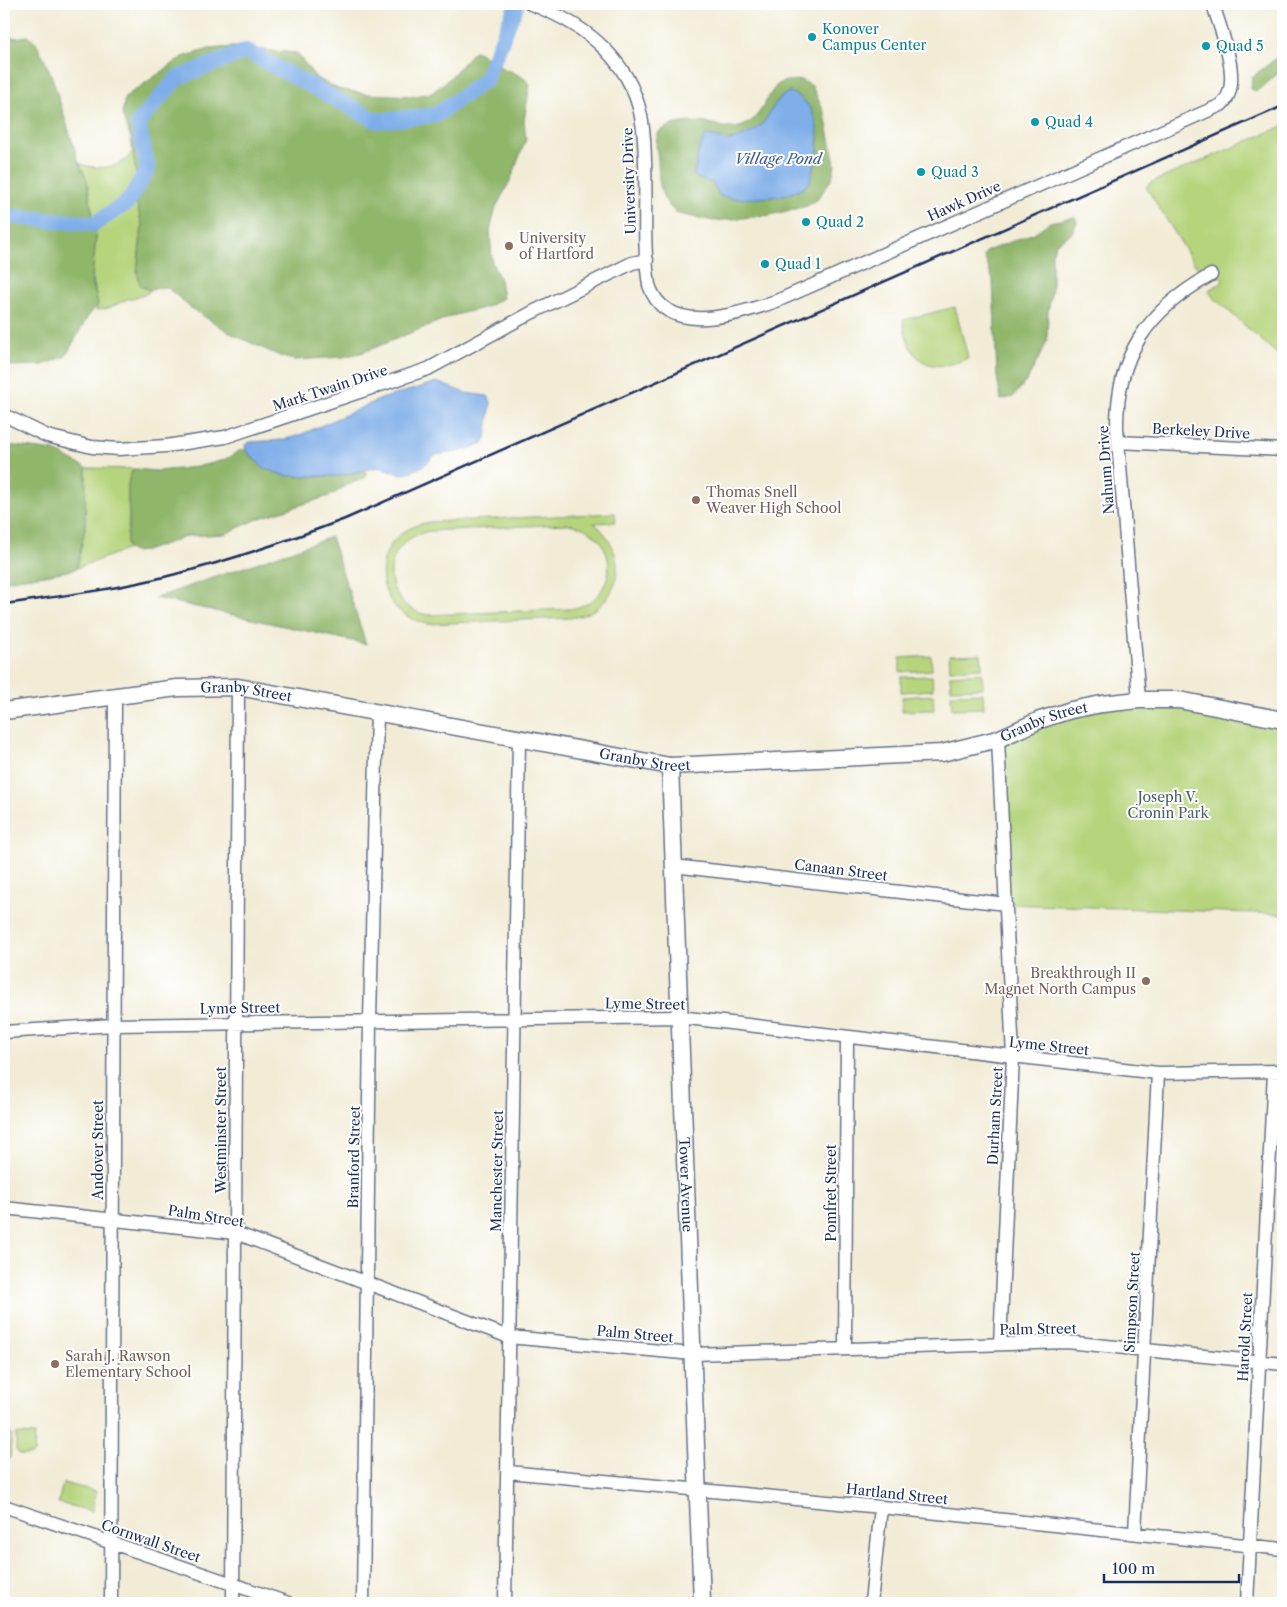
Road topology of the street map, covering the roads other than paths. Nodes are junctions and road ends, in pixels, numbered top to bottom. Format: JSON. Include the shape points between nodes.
{"nodes":[{"id":1,"x":531,"y":4,"type":"edge"},
{"id":2,"x":1212,"y":4,"type":"edge"},
{"id":3,"x":647,"y":260,"type":"junction"},
{"id":4,"x":1211,"y":275,"type":"dead end"},
{"id":5,"x":4,"y":416,"type":"edge"},
{"id":6,"x":1118,"y":442,"type":"junction"},
{"id":7,"x":1283,"y":450,"type":"edge"},
{"id":8,"x":238,"y":687,"type":"junction"},
{"id":9,"x":116,"y":697,"type":"junction"},
{"id":10,"x":1139,"y":700,"type":"junction"},
{"id":11,"x":4,"y":711,"type":"edge"},
{"id":12,"x":377,"y":712,"type":"junction"},
{"id":13,"x":1283,"y":712,"type":"edge"},
{"id":14,"x":1283,"y":720,"type":"edge"},
{"id":15,"x":998,"y":739,"type":"junction"},
{"id":16,"x":518,"y":740,"type":"junction"},
{"id":17,"x":670,"y":766,"type":"junction"},
{"id":18,"x":673,"y":866,"type":"junction"},
{"id":19,"x":1006,"y":904,"type":"junction"},
{"id":20,"x":679,"y":1018,"type":"junction"},
{"id":21,"x":514,"y":1019,"type":"junction"},
{"id":22,"x":370,"y":1021,"type":"junction"},
{"id":23,"x":236,"y":1023,"type":"junction"},
{"id":24,"x":113,"y":1025,"type":"junction"},
{"id":25,"x":4,"y":1032,"type":"edge"},
{"id":26,"x":847,"y":1038,"type":"junction"},
{"id":27,"x":1012,"y":1057,"type":"junction"},
{"id":28,"x":1279,"y":1072,"type":"edge"},
{"id":29,"x":1158,"y":1073,"type":"junction"},
{"id":30,"x":4,"y":1208,"type":"edge"},
{"id":31,"x":112,"y":1218,"type":"junction"},
{"id":32,"x":236,"y":1233,"type":"junction"},
{"id":33,"x":367,"y":1283,"type":"junction"},
{"id":34,"x":509,"y":1337,"type":"junction"},
{"id":35,"x":1000,"y":1344,"type":"junction"},
{"id":36,"x":845,"y":1348,"type":"junction"},
{"id":37,"x":1145,"y":1350,"type":"junction"},
{"id":38,"x":693,"y":1354,"type":"junction"},
{"id":39,"x":1259,"y":1361,"type":"junction"},
{"id":40,"x":1283,"y":1364,"type":"edge"},
{"id":41,"x":508,"y":1472,"type":"junction"},
{"id":42,"x":698,"y":1490,"type":"junction"},
{"id":43,"x":4,"y":1506,"type":"edge"},
{"id":44,"x":881,"y":1508,"type":"junction"},
{"id":45,"x":1135,"y":1533,"type":"junction"},
{"id":46,"x":111,"y":1543,"type":"junction"},
{"id":47,"x":1250,"y":1546,"type":"junction"},
{"id":48,"x":1283,"y":1549,"type":"edge"},
{"id":49,"x":234,"y":1585,"type":"junction"},
{"id":50,"x":110,"y":1603,"type":"edge"},
{"id":51,"x":233,"y":1603,"type":"edge"},
{"id":52,"x":288,"y":1603,"type":"edge"},
{"id":53,"x":363,"y":1603,"type":"edge"},
{"id":54,"x":505,"y":1603,"type":"edge"},
{"id":55,"x":702,"y":1603,"type":"edge"},
{"id":56,"x":871,"y":1603,"type":"edge"},
{"id":57,"x":1247,"y":1603,"type":"edge"}],
"edges":[{"from":1,"to":3,"type":"street","name":"University Drive","via":[[566,18],[587,32],[613,58],[628,83],[643,130]]},
{"from":2,"to":3,"type":"street","name":"Hawk Drive","via":[[1230,63],[1232,85],[1225,102],[1200,115],[750,310],[695,318],[672,312],[659,304],[653,294]]},
{"from":3,"to":5,"type":"street","name":"Mark Twain Drive","via":[[632,263],[549,304],[428,370],[225,437],[166,446],[92,447],[47,436]]},
{"from":4,"to":6,"type":"street","name":"Nahum Drive","via":[[1166,305],[1152,319],[1134,347],[1122,375],[1118,399]]},
{"from":6,"to":7,"type":"street","name":"Berkeley Drive"},
{"from":6,"to":10,"type":"street","name":"Nahum Drive"},
{"from":8,"to":9,"type":"main road","name":"Granby Street","via":[[177,688]]},
{"from":8,"to":12,"type":"main road","name":"Granby Street"},
{"from":8,"to":23,"type":"street","name":"Westminster Street"},
{"from":9,"to":11,"type":"main road","name":"Granby Street"},
{"from":9,"to":24,"type":"street","name":"Andover Street"},
{"from":10,"to":14,"type":"main road","name":"Granby Street","via":[[1187,701]]},
{"from":10,"to":15,"type":"main road","name":"Granby Street","via":[[1071,710]]},
{"from":12,"to":16,"type":"main road","name":"Granby Street"},
{"from":12,"to":22,"type":"street","name":"Branford Street"},
{"from":13,"to":14,"type":"street"},
{"from":15,"to":17,"type":"main road","name":"Granby Street","via":[[942,753]]},
{"from":15,"to":19,"type":"street","name":"Durham Street"},
{"from":16,"to":17,"type":"main road","name":"Granby Street"},
{"from":16,"to":21,"type":"street","name":"Manchester Street"},
{"from":17,"to":18,"type":"main road","name":"Tower Avenue"},
{"from":18,"to":19,"type":"street","name":"Canaan Street"},
{"from":18,"to":20,"type":"main road","name":"Tower Avenue"},
{"from":19,"to":27,"type":"street","name":"Durham Street"},
{"from":20,"to":21,"type":"street","name":"Lyme Street"},
{"from":20,"to":26,"type":"street","name":"Lyme Street"},
{"from":20,"to":38,"type":"main road","name":"Tower Avenue"},
{"from":21,"to":22,"type":"street","name":"Lyme Street"},
{"from":21,"to":34,"type":"street","name":"Manchester Street"},
{"from":22,"to":23,"type":"street","name":"Lyme Street"},
{"from":22,"to":33,"type":"street","name":"Branford Street"},
{"from":23,"to":24,"type":"street","name":"Lyme Street"},
{"from":23,"to":32,"type":"street","name":"Westminster Street"},
{"from":24,"to":25,"type":"street","name":"Lyme Street"},
{"from":24,"to":31,"type":"street","name":"Andover Street"},
{"from":26,"to":27,"type":"street","name":"Lyme Street"},
{"from":26,"to":36,"type":"street","name":"Pomfret Street"},
{"from":27,"to":29,"type":"street","name":"Lyme Street"},
{"from":27,"to":35,"type":"street","name":"Durham Street"},
{"from":28,"to":29,"type":"street","name":"Lyme Street"},
{"from":28,"to":39,"type":"street","name":"Harold Street"},
{"from":29,"to":37,"type":"street","name":"Simpson Street"},
{"from":30,"to":31,"type":"street","name":"Palm Street"},
{"from":31,"to":32,"type":"street","name":"Palm Street"},
{"from":31,"to":46,"type":"street","name":"Andover Street"},
{"from":32,"to":33,"type":"street","name":"Palm Street"},
{"from":32,"to":49,"type":"street","name":"Westminster Street"},
{"from":33,"to":34,"type":"street","name":"Palm Street"},
{"from":33,"to":53,"type":"street","name":"Branford Street"},
{"from":34,"to":38,"type":"street","name":"Palm Street"},
{"from":34,"to":41,"type":"street","name":"Manchester Street"},
{"from":35,"to":36,"type":"street","name":"Palm Street"},
{"from":35,"to":37,"type":"street","name":"Palm Street","via":[[1067,1342]]},
{"from":36,"to":38,"type":"street","name":"Palm Street"},
{"from":37,"to":39,"type":"street","name":"Palm Street"},
{"from":37,"to":45,"type":"street","name":"Simpson Street"},
{"from":38,"to":42,"type":"main road","name":"Tower Avenue"},
{"from":39,"to":40,"type":"street","name":"Palm Street"},
{"from":39,"to":47,"type":"street","name":"Harold Street"},
{"from":41,"to":42,"type":"street","name":"Hartland Street"},
{"from":41,"to":54,"type":"street","name":"Manchester Street"},
{"from":42,"to":44,"type":"street","name":"Hartland Street"},
{"from":42,"to":55,"type":"main road","name":"Tower Avenue"},
{"from":43,"to":46,"type":"street","name":"Cornwall Street"},
{"from":44,"to":45,"type":"street","name":"Hartland Street"},
{"from":44,"to":56,"type":"street"},
{"from":45,"to":47,"type":"street","name":"Hartland Street"},
{"from":46,"to":49,"type":"street","name":"Cornwall Street"},
{"from":46,"to":50,"type":"street","name":"Andover Street"},
{"from":47,"to":48,"type":"street","name":"Hartland Street"},
{"from":47,"to":57,"type":"street","name":"Harold Street"},
{"from":49,"to":51,"type":"street","name":"Westminster Street"},
{"from":49,"to":52,"type":"street","name":"Cornwall Street"}]}
